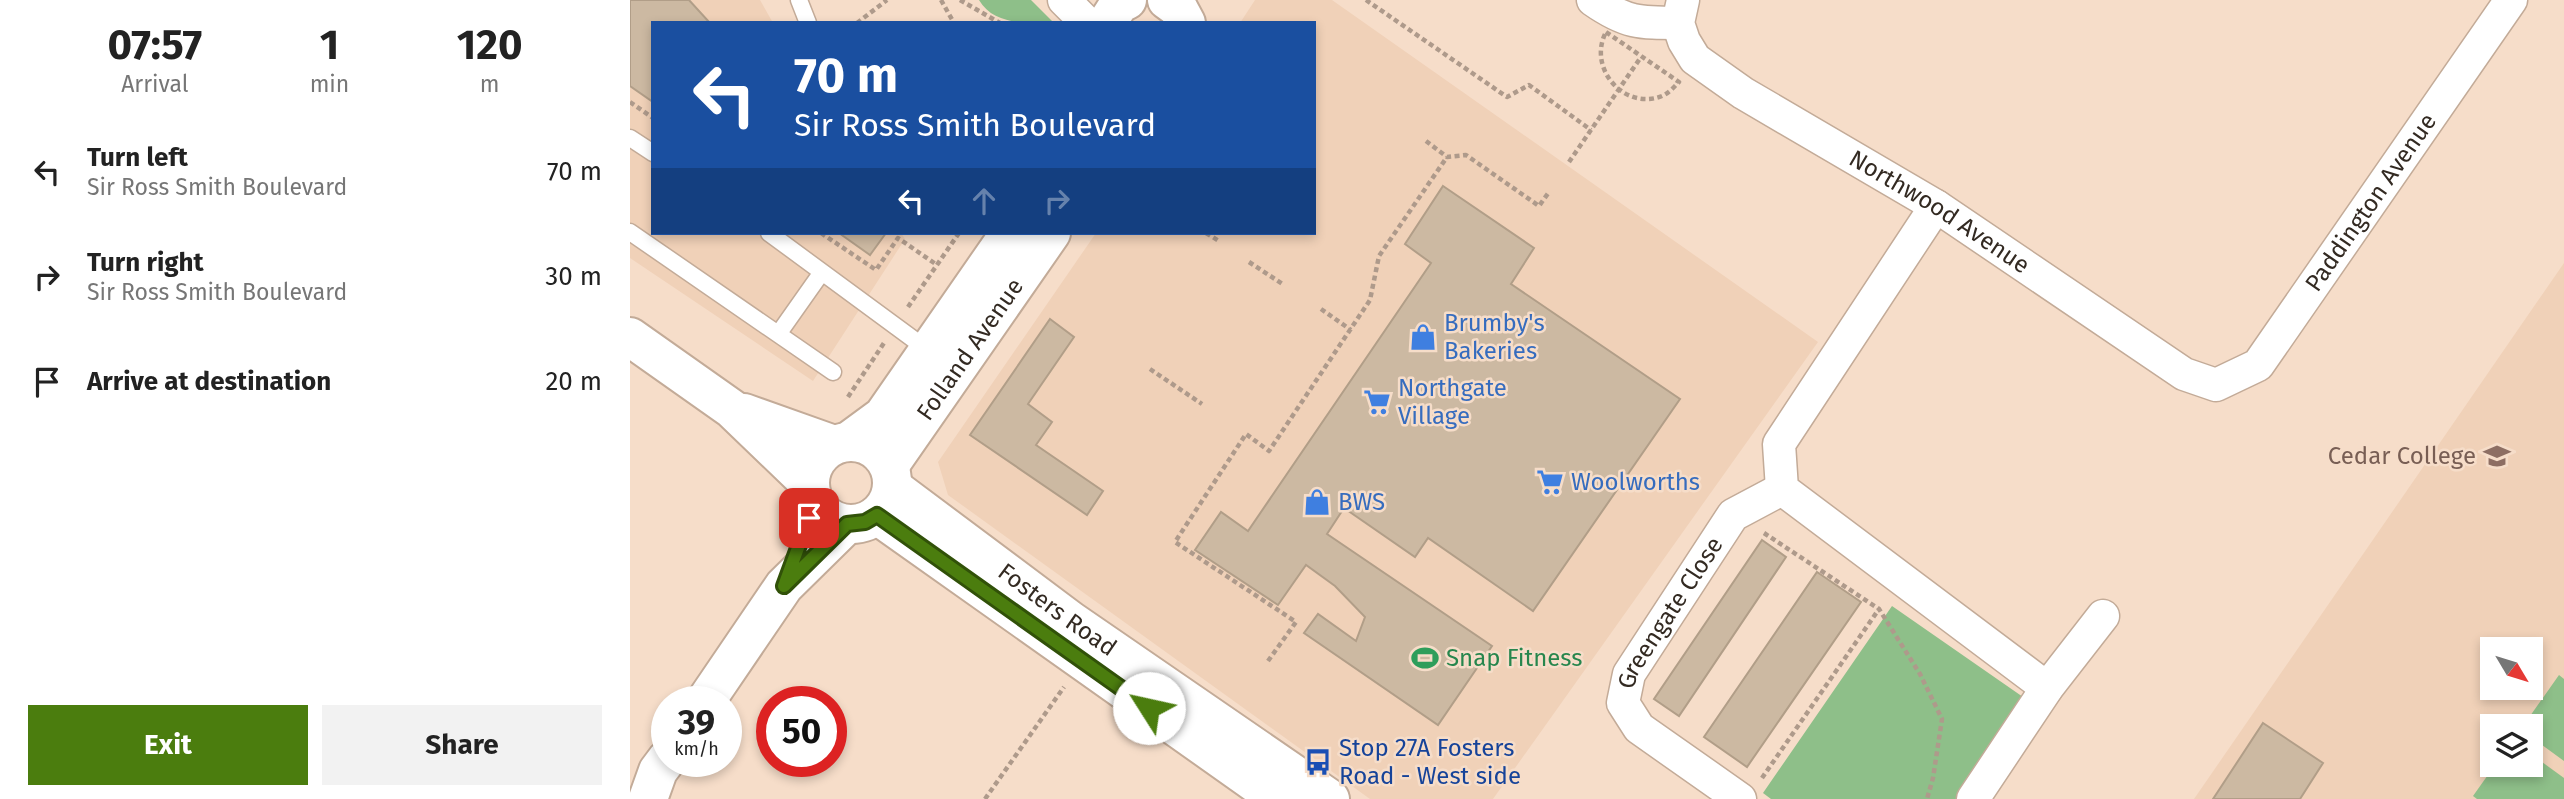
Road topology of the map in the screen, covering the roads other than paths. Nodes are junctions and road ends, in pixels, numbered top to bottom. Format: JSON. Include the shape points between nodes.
{"nodes":[{"id":1,"x":799,"y":0,"type":"edge"},
{"id":2,"x":1064,"y":0,"type":"edge"},
{"id":3,"x":1127,"y":0,"type":"edge"},
{"id":4,"x":1593,"y":0,"type":"edge"},
{"id":5,"x":2511,"y":0,"type":"edge"},
{"id":6,"x":1681,"y":12,"type":"edge"},
{"id":7,"x":807,"y":21,"type":"edge"},
{"id":8,"x":1085,"y":21,"type":"edge"},
{"id":9,"x":1108,"y":21,"type":"edge"},
{"id":10,"x":630,"y":138,"type":"edge"},
{"id":11,"x":651,"y":152,"type":"edge"},
{"id":12,"x":1936,"y":206,"type":"junction"},
{"id":13,"x":630,"y":232,"type":"edge"},
{"id":14,"x":772,"y":235,"type":"edge"},
{"id":15,"x":1009,"y":235,"type":"edge"},
{"id":16,"x":1050,"y":235,"type":"edge"},
{"id":17,"x":822,"y":272,"type":"junction"},
{"id":18,"x":779,"y":333,"type":"junction"},
{"id":19,"x":630,"y":337,"type":"edge"},
{"id":20,"x":928,"y":350,"type":"junction"},
{"id":21,"x":833,"y":372,"type":"dead end"},
{"id":22,"x":2216,"y":385,"type":"joint"},
{"id":23,"x":732,"y":409,"type":"junction"},
{"id":24,"x":842,"y":443,"type":"junction"},
{"id":25,"x":1782,"y":489,"type":"junction"},
{"id":26,"x":812,"y":493,"type":"junction"},
{"id":27,"x":876,"y":498,"type":"junction"},
{"id":28,"x":784,"y":586,"type":"junction"},
{"id":29,"x":2103,"y":616,"type":"dead end"},
{"id":30,"x":716,"y":686,"type":"edge"},
{"id":31,"x":2047,"y":688,"type":"junction"},
{"id":32,"x":656,"y":777,"type":"edge"},
{"id":33,"x":1749,"y":791,"type":"edge"},
{"id":34,"x":648,"y":799,"type":"edge"},
{"id":35,"x":1278,"y":799,"type":"edge"},
{"id":36,"x":1330,"y":799,"type":"edge"},
{"id":37,"x":1973,"y":799,"type":"edge"}],
"edges":[{"from":1,"to":7,"type":"lane"},
{"from":2,"to":8,"type":"street"},
{"from":3,"to":9,"type":"main road"},
{"from":4,"to":6,"type":"street","name":"Northwood Avenue","via":[[1638,23]]},
{"from":5,"to":22,"type":"street","name":"Paddington Avenue","via":[[2258,365]]},
{"from":6,"to":12,"type":"street","name":"Northwood Avenue","via":[[1684,41],[1695,59]]},
{"from":10,"to":11,"type":"lane"},
{"from":12,"to":22,"type":"street","name":"Northwood Avenue","via":[[2185,374]]},
{"from":12,"to":25,"type":"street","via":[[1779,444]]},
{"from":13,"to":18,"type":"lane"},
{"from":14,"to":17,"type":"lane"},
{"from":15,"to":20,"type":"main road","name":"Folland Avenue"},
{"from":16,"to":27,"type":"main road","name":"Folland Avenue"},
{"from":17,"to":18,"type":"lane"},
{"from":17,"to":20,"type":"lane"},
{"from":18,"to":21,"type":"lane"},
{"from":19,"to":23,"type":"main road"},
{"from":20,"to":24,"type":"main road","name":"Folland Avenue","via":[[883,415]]},
{"from":23,"to":24,"type":"main road"},
{"from":23,"to":26,"type":"main road"},
{"from":24,"to":26,"type":"main road","via":[[816,461]]},
{"from":24,"to":27,"type":"main road","via":[[867,444],[879,452]]},
{"from":25,"to":31,"type":"street"},
{"from":25,"to":33,"type":"street","name":"Greengate Close","via":[[1733,516],[1629,674],[1623,703],[1639,728]]},
{"from":26,"to":27,"type":"main road","via":[[823,513],[833,520]]},
{"from":26,"to":28,"type":"main road"},
{"from":27,"to":28,"type":"main road","name":"Folland Avenue"},
{"from":27,"to":35,"type":"main road","name":"Fosters Road"},
{"from":27,"to":36,"type":"main road","name":"Fosters Road","via":[[1071,621]]},
{"from":28,"to":30,"type":"main road"},
{"from":29,"to":31,"type":"street"},
{"from":31,"to":37,"type":"street"},
{"from":32,"to":34,"type":"main road"}]}
